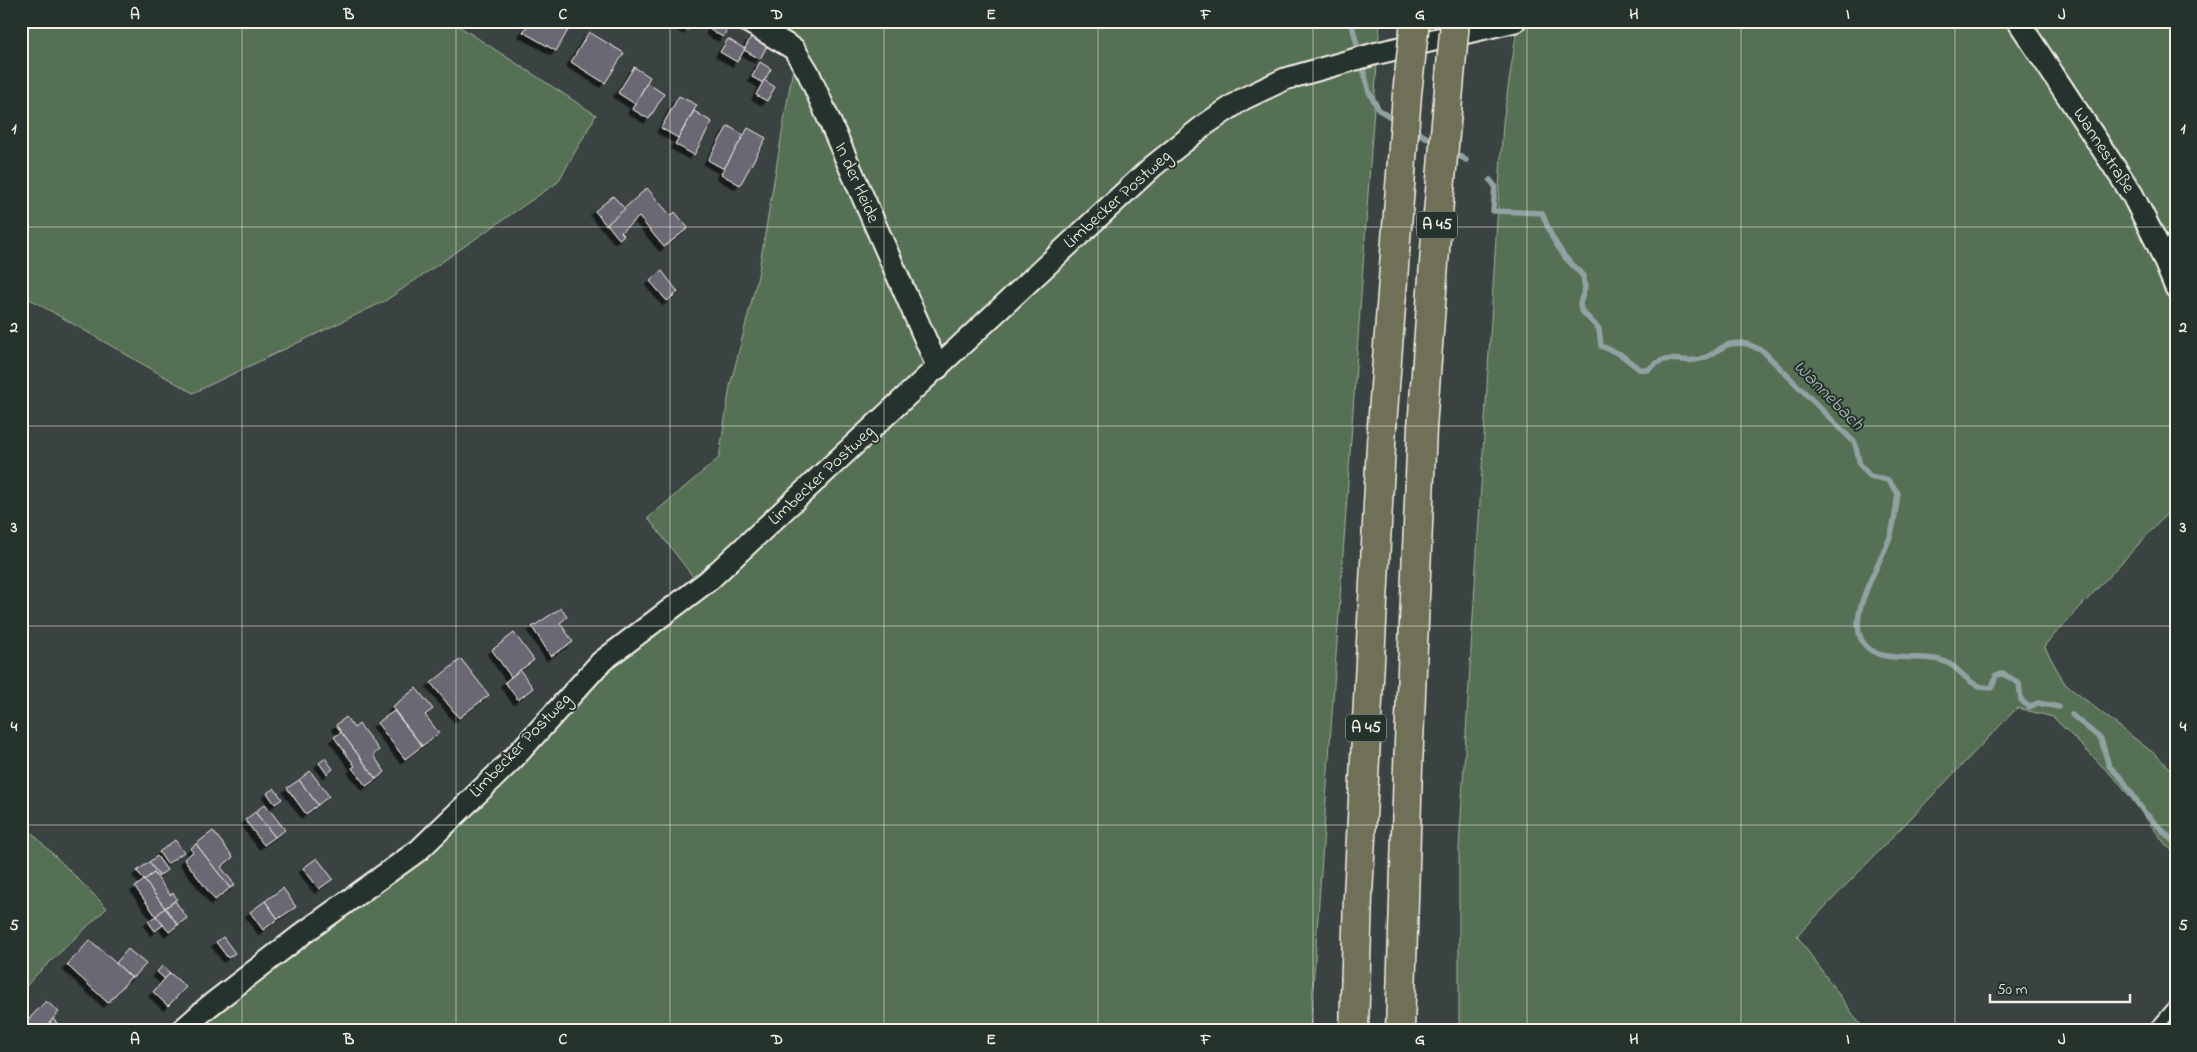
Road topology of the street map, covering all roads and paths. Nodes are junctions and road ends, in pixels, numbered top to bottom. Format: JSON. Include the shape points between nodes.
{"nodes":[{"id":1,"x":747,"y":21,"type":"edge"},
{"id":2,"x":1415,"y":21,"type":"edge"},
{"id":3,"x":1455,"y":21,"type":"edge"},
{"id":4,"x":1515,"y":21,"type":"edge"},
{"id":5,"x":2018,"y":21,"type":"edge"},
{"id":6,"x":2166,"y":244,"type":"edge"},
{"id":7,"x":2176,"y":288,"type":"edge"},
{"id":8,"x":938,"y":368,"type":"junction"},
{"id":9,"x":2176,"y":1005,"type":"edge"},
{"id":10,"x":181,"y":1031,"type":"edge"},
{"id":11,"x":1354,"y":1031,"type":"edge"},
{"id":12,"x":1400,"y":1031,"type":"edge"},
{"id":13,"x":2154,"y":1031,"type":"edge"}],
"edges":[{"from":1,"to":8,"type":"street","name":"In der Heide","via":[[794,49],[808,72]]},
{"from":2,"to":11,"type":"highway","number":"A 45","bridge":true,"via":[[1382,426]]},
{"from":3,"to":12,"type":"highway","number":"A 45","bridge":true,"via":[[1422,428]]},
{"from":4,"to":8,"type":"street","name":"Limbecker Postweg","via":[[1285,79],[1243,99],[1152,167]]},
{"from":5,"to":6,"type":"street","name":"Wannestraße"},
{"from":6,"to":7,"type":"street","name":"Wannestraße"},
{"from":8,"to":10,"type":"street","name":"Limbecker Postweg","via":[[709,580],[601,662],[513,759],[419,850],[305,932]]},
{"from":9,"to":13,"type":"lane"}]}
